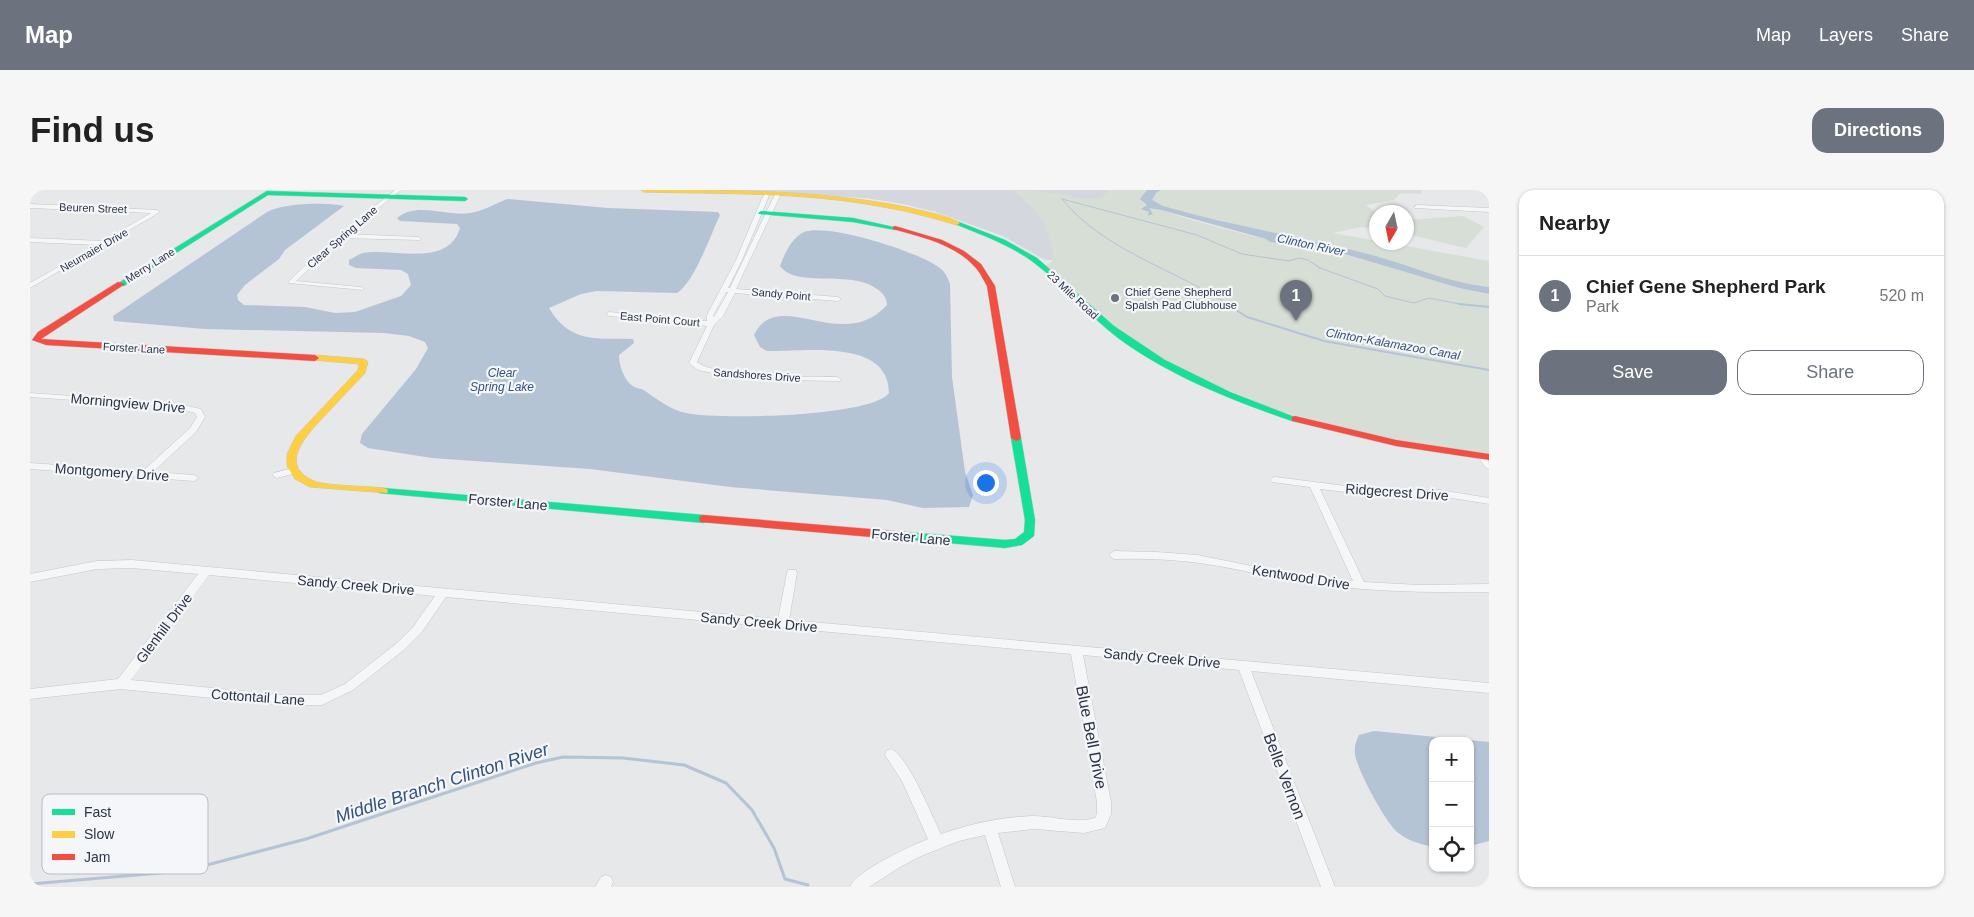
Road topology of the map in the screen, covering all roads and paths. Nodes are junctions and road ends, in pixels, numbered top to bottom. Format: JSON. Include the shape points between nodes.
{"nodes":[{"id":1,"x":644,"y":190,"type":"edge"},
{"id":2,"x":394,"y":192,"type":"edge"},
{"id":3,"x":772,"y":196,"type":"junction"},
{"id":4,"x":465,"y":199,"type":"dead end"},
{"id":5,"x":30,"y":206,"type":"edge"},
{"id":6,"x":1417,"y":207,"type":"dead end"},
{"id":7,"x":1489,"y":210,"type":"edge"},
{"id":8,"x":156,"y":212,"type":"joint"},
{"id":9,"x":765,"y":213,"type":"junction"},
{"id":10,"x":340,"y":236,"type":"junction"},
{"id":11,"x":750,"y":236,"type":"junction"},
{"id":12,"x":757,"y":237,"type":"junction"},
{"id":13,"x":418,"y":239,"type":"dead end"},
{"id":14,"x":30,"y":240,"type":"edge"},
{"id":15,"x":105,"y":243,"type":"junction"},
{"id":16,"x":742,"y":262,"type":"junction"},
{"id":17,"x":30,"y":280,"type":"edge"},
{"id":18,"x":40,"y":281,"type":"junction"},
{"id":19,"x":30,"y":286,"type":"edge"},
{"id":20,"x":360,"y":289,"type":"dead end"},
{"id":21,"x":729,"y":290,"type":"junction"},
{"id":22,"x":838,"y":299,"type":"dead end"},
{"id":23,"x":609,"y":314,"type":"dead end"},
{"id":24,"x":711,"y":324,"type":"junction"},
{"id":25,"x":36,"y":340,"type":"joint"},
{"id":26,"x":837,"y":379,"type":"dead end"},
{"id":27,"x":30,"y":395,"type":"edge"},
{"id":28,"x":1485,"y":456,"type":"edge"},
{"id":29,"x":30,"y":466,"type":"edge"},
{"id":30,"x":1489,"y":466,"type":"edge"},
{"id":31,"x":293,"y":471,"type":"junction"},
{"id":32,"x":145,"y":475,"type":"junction"},
{"id":33,"x":276,"y":476,"type":"dead end"},
{"id":34,"x":194,"y":478,"type":"dead end"},
{"id":35,"x":1275,"y":480,"type":"dead end"},
{"id":36,"x":1314,"y":485,"type":"junction"},
{"id":37,"x":1489,"y":500,"type":"edge"},
{"id":38,"x":1114,"y":555,"type":"dead end"},
{"id":39,"x":206,"y":571,"type":"junction"},
{"id":40,"x":792,"y":574,"type":"dead end"},
{"id":41,"x":30,"y":578,"type":"edge"},
{"id":42,"x":1361,"y":586,"type":"junction"},
{"id":43,"x":1489,"y":588,"type":"edge"},
{"id":44,"x":443,"y":592,"type":"junction"},
{"id":45,"x":783,"y":624,"type":"junction"},
{"id":46,"x":1076,"y":650,"type":"junction"},
{"id":47,"x":1243,"y":665,"type":"junction"},
{"id":48,"x":121,"y":684,"type":"junction"},
{"id":49,"x":1489,"y":688,"type":"edge"},
{"id":50,"x":30,"y":694,"type":"edge"},
{"id":51,"x":891,"y":754,"type":"dead end"},
{"id":52,"x":990,"y":828,"type":"junction"},
{"id":53,"x":937,"y":842,"type":"junction"},
{"id":54,"x":857,"y":887,"type":"edge"},
{"id":55,"x":1008,"y":887,"type":"edge"},
{"id":56,"x":1328,"y":887,"type":"edge"}],
"edges":[{"from":1,"to":3,"type":"street","name":"23 Mile Road"},
{"from":2,"to":4,"type":"street"},
{"from":2,"to":10,"type":"street","name":"Clear Spring Lane"},
{"from":2,"to":25,"type":"street","name":"Merry Lane","via":[[267,194]]},
{"from":3,"to":9,"type":"street","name":"Sandshores Drive"},
{"from":3,"to":28,"type":"street","name":"23 Mile Road","via":[[870,203],[971,228],[1039,263],[1104,324],[1137,347],[1212,387],[1274,412],[1329,428],[1388,442]]},
{"from":5,"to":8,"type":"street","name":"Beuren Street"},
{"from":6,"to":7,"type":"street"},
{"from":8,"to":15,"type":"street","name":"Neumaier Drive"},
{"from":9,"to":11,"type":"street","name":"Sandshores Drive"},
{"from":9,"to":12,"type":"street","name":"Sandshores Drive"},
{"from":9,"to":31,"type":"street","name":"Forster Lane","via":[[844,218],[904,230],[955,250],[983,270],[991,286],[1030,520],[1030,533],[1021,541],[1009,545],[314,485]]},
{"from":10,"to":13,"type":"street"},
{"from":10,"to":20,"type":"street","name":"Clear Spring Lane","via":[[291,283]]},
{"from":11,"to":12,"type":"street"},
{"from":11,"to":16,"type":"street","name":"Sandshores Drive"},
{"from":12,"to":16,"type":"street","name":"Sandshores Drive"},
{"from":14,"to":15,"type":"street"},
{"from":15,"to":18,"type":"street","name":"Neumaier Drive"},
{"from":16,"to":21,"type":"street","name":"Sandshores Drive"},
{"from":17,"to":18,"type":"street"},
{"from":18,"to":19,"type":"street","name":"Neumaier Drive"},
{"from":21,"to":22,"type":"street","name":"Sandy Point"},
{"from":21,"to":24,"type":"street","name":"Sandshores Drive","via":[[719,316]]},
{"from":23,"to":24,"type":"street","name":"East Point Court"},
{"from":24,"to":26,"type":"street","name":"Sandshores Drive","via":[[693,360],[699,369],[743,376]]},
{"from":25,"to":31,"type":"street","name":"Forster Lane","via":[[364,362],[362,371],[299,438],[291,457]]},
{"from":27,"to":32,"type":"street","name":"Morningview Drive","via":[[174,405],[198,411],[201,418],[193,430]]},
{"from":28,"to":30,"type":"street"},
{"from":29,"to":32,"type":"street","name":"Montgomery Drive"},
{"from":31,"to":33,"type":"street"},
{"from":32,"to":34,"type":"street","name":"Montgomery Drive"},
{"from":35,"to":36,"type":"street","name":"Ridgecrest Drive"},
{"from":36,"to":37,"type":"street","name":"Ridgecrest Drive","via":[[1393,494],[1440,493]]},
{"from":36,"to":42,"type":"street"},
{"from":38,"to":42,"type":"street","name":"Kentwood Drive","via":[[1163,554],[1198,558],[1270,575]]},
{"from":39,"to":41,"type":"street","name":"Sandy Creek Drive","via":[[110,563]]},
{"from":39,"to":44,"type":"street","name":"Sandy Creek Drive"},
{"from":39,"to":48,"type":"street","name":"Glenhill Drive"},
{"from":40,"to":45,"type":"street"},
{"from":42,"to":43,"type":"street","name":"Kentwood Drive"},
{"from":44,"to":45,"type":"street","name":"Sandy Creek Drive"},
{"from":44,"to":48,"type":"street","name":"Cottontail Lane","via":[[417,630],[401,646],[349,687],[322,700],[283,700]]},
{"from":45,"to":46,"type":"street","name":"Sandy Creek Drive"},
{"from":46,"to":47,"type":"street","name":"Sandy Creek Drive"},
{"from":46,"to":52,"type":"street","name":"Blue Bell Drive","via":[[1104,802],[1100,823],[1087,826],[1027,822]]},
{"from":47,"to":49,"type":"street","name":"Sandy Creek Drive"},
{"from":47,"to":56,"type":"street","name":"Belle Vernon"},
{"from":48,"to":50,"type":"street","name":"Cottontail Lane"},
{"from":51,"to":53,"type":"street","via":[[908,777]]},
{"from":52,"to":53,"type":"street"},
{"from":52,"to":55,"type":"street"},
{"from":53,"to":54,"type":"street","via":[[904,857]]}]}
